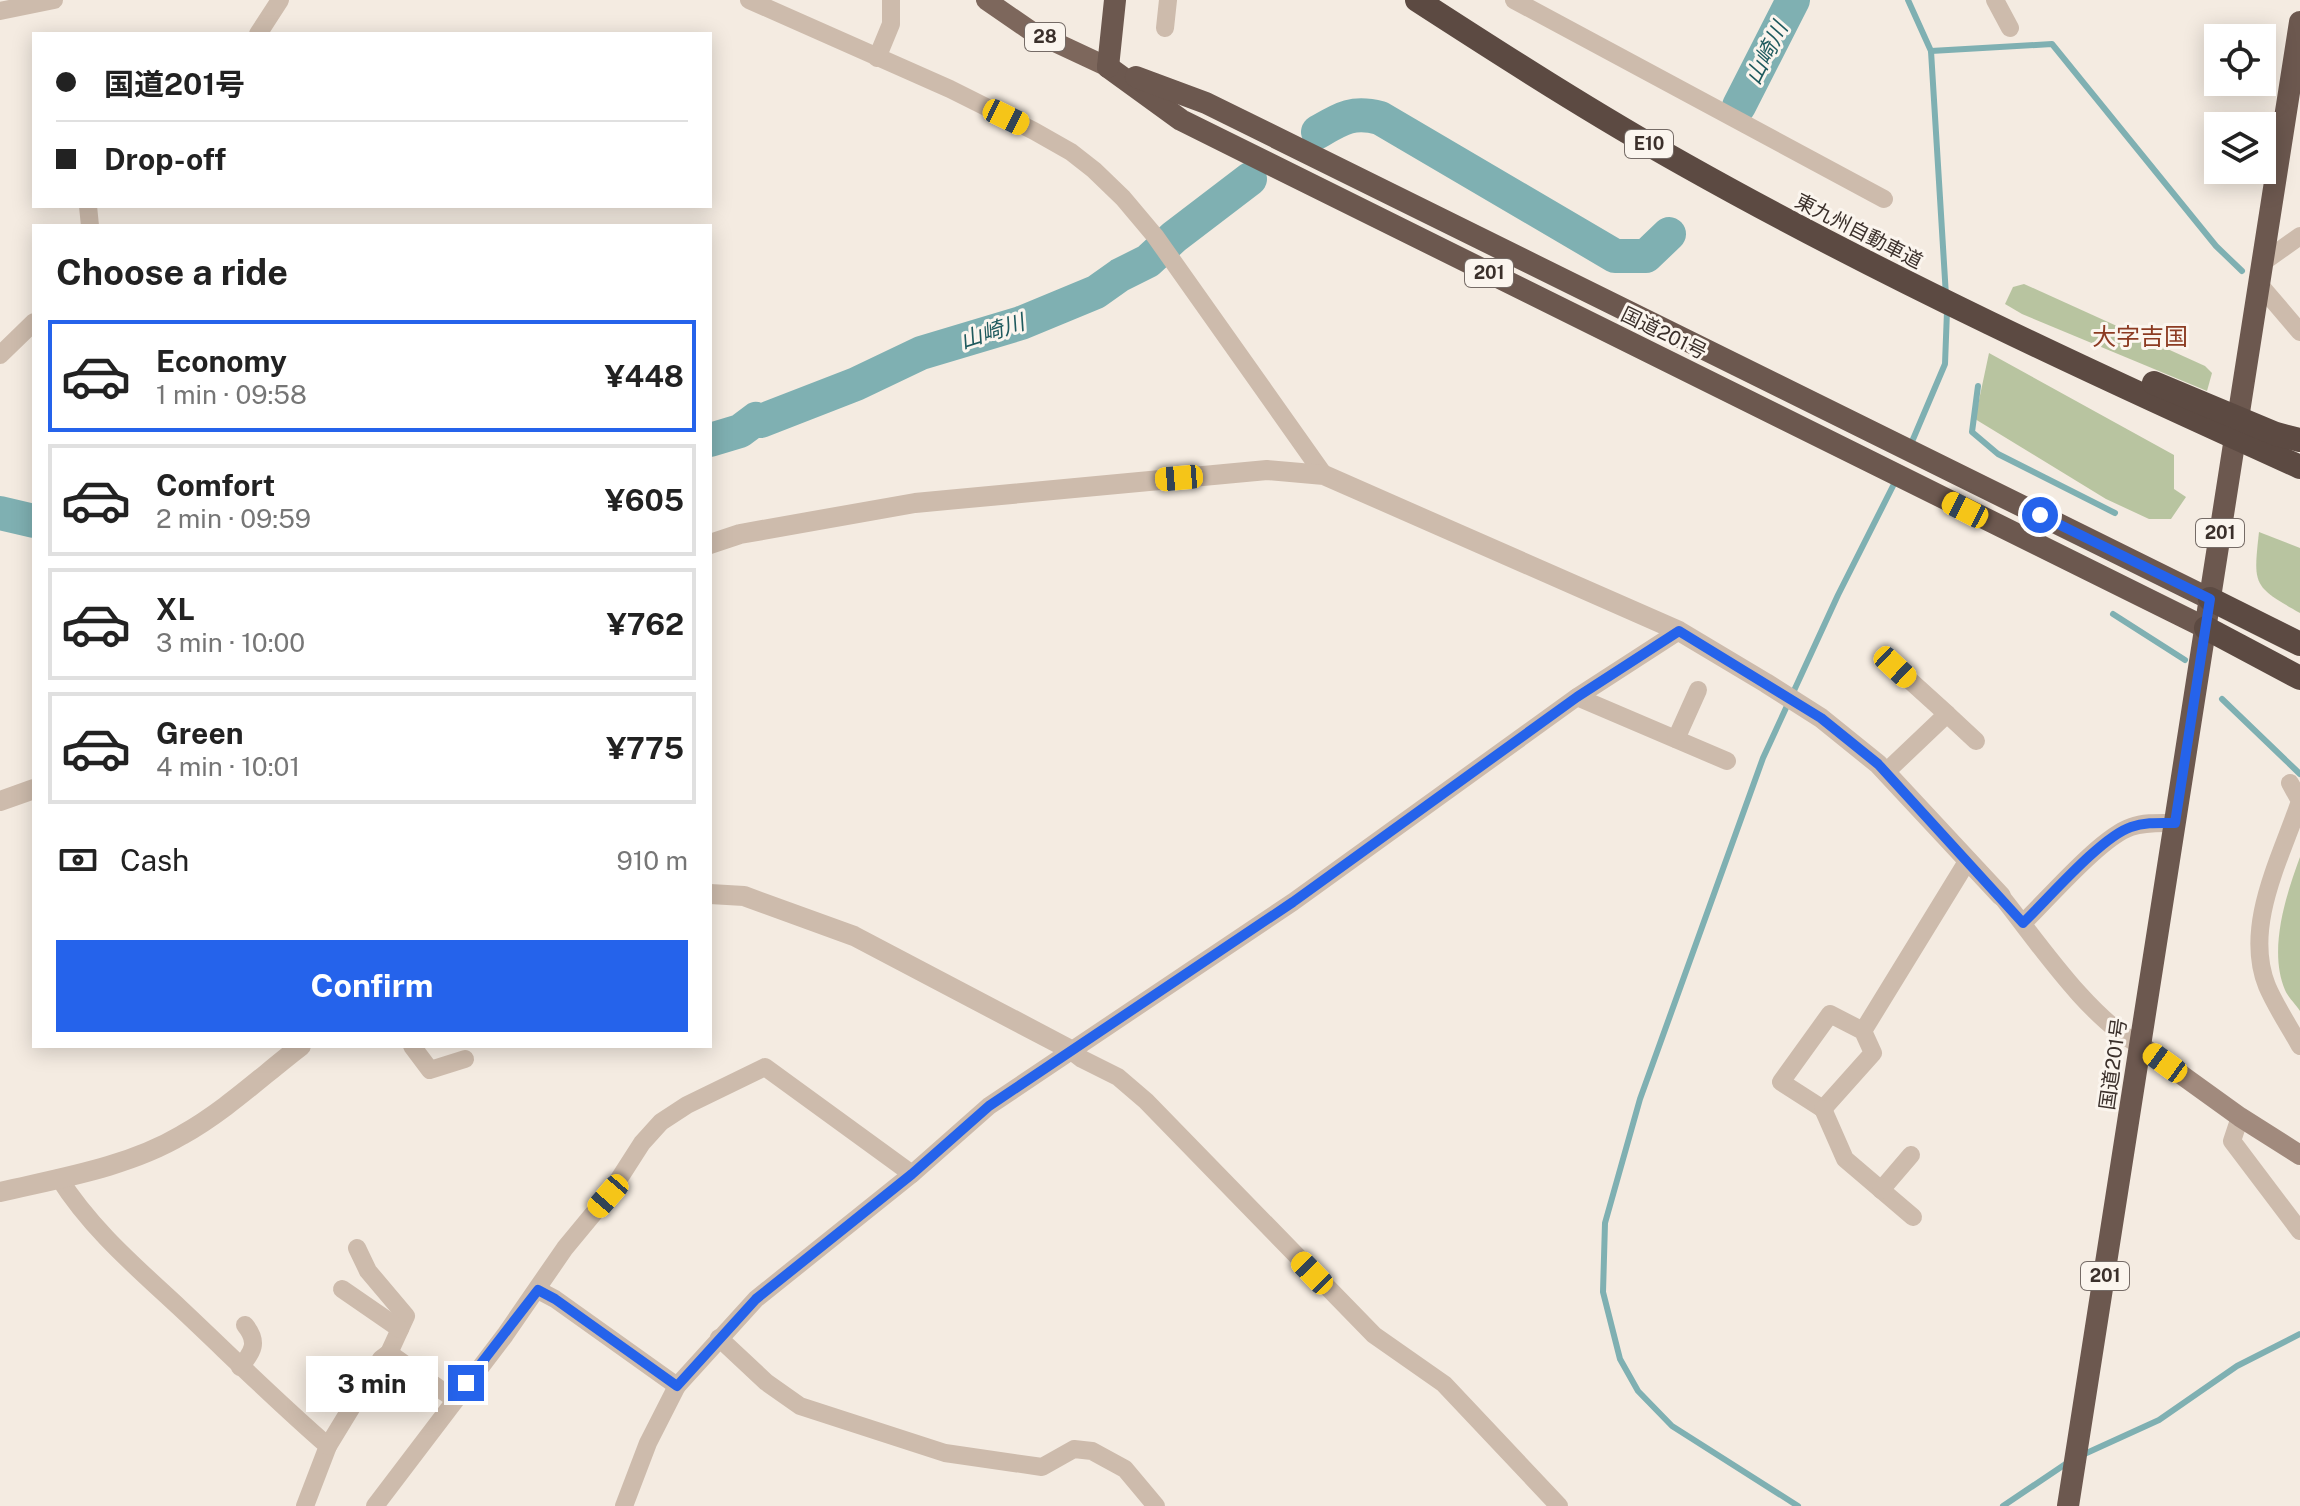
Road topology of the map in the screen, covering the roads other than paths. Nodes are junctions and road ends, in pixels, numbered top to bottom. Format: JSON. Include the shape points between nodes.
{"nodes":[{"id":1,"x":54,"y":0,"type":"edge"},
{"id":2,"x":280,"y":0,"type":"edge"},
{"id":3,"x":749,"y":0,"type":"edge"},
{"id":4,"x":891,"y":0,"type":"edge"},
{"id":5,"x":986,"y":0,"type":"edge"},
{"id":6,"x":1115,"y":0,"type":"edge"},
{"id":7,"x":1168,"y":0,"type":"edge"},
{"id":8,"x":1417,"y":0,"type":"edge"},
{"id":9,"x":1514,"y":0,"type":"edge"},
{"id":10,"x":1995,"y":0,"type":"edge"},
{"id":11,"x":0,"y":11,"type":"edge"},
{"id":12,"x":2300,"y":22,"type":"edge"},
{"id":13,"x":1165,"y":28,"type":"dead end"},
{"id":14,"x":2010,"y":28,"type":"dead end"},
{"id":15,"x":259,"y":32,"type":"edge"},
{"id":16,"x":877,"y":58,"type":"junction"},
{"id":17,"x":1108,"y":67,"type":"junction"},
{"id":18,"x":1884,"y":199,"type":"dead end"},
{"id":19,"x":2300,"y":236,"type":"edge"},
{"id":20,"x":2261,"y":274,"type":"junction"},
{"id":21,"x":32,"y":324,"type":"edge"},
{"id":22,"x":2300,"y":332,"type":"edge"},
{"id":23,"x":0,"y":355,"type":"edge"},
{"id":24,"x":2284,"y":443,"type":"edge"},
{"id":25,"x":2300,"y":467,"type":"edge"},
{"id":26,"x":1324,"y":475,"type":"junction"},
{"id":27,"x":712,"y":543,"type":"edge"},
{"id":28,"x":2210,"y":599,"type":"junction"},
{"id":29,"x":2206,"y":628,"type":"junction"},
{"id":30,"x":1679,"y":631,"type":"junction"},
{"id":31,"x":2300,"y":644,"type":"edge"},
{"id":32,"x":1895,"y":667,"type":"dead end"},
{"id":33,"x":2300,"y":678,"type":"edge"},
{"id":34,"x":1698,"y":690,"type":"dead end"},
{"id":35,"x":1577,"y":697,"type":"junction"},
{"id":36,"x":1947,"y":714,"type":"junction"},
{"id":37,"x":1676,"y":739,"type":"junction"},
{"id":38,"x":1976,"y":741,"type":"dead end"},
{"id":39,"x":1727,"y":761,"type":"dead end"},
{"id":40,"x":1886,"y":772,"type":"junction"},
{"id":41,"x":2290,"y":783,"type":"dead end"},
{"id":42,"x":32,"y":790,"type":"edge"},
{"id":43,"x":0,"y":801,"type":"edge"},
{"id":44,"x":2175,"y":823,"type":"junction"},
{"id":45,"x":1968,"y":860,"type":"junction"},
{"id":46,"x":712,"y":894,"type":"edge"},
{"id":47,"x":2001,"y":896,"type":"joint"},
{"id":48,"x":2023,"y":923,"type":"junction"},
{"id":49,"x":1863,"y":1031,"type":"junction"},
{"id":50,"x":2140,"y":1045,"type":"junction"},
{"id":51,"x":2300,"y":1046,"type":"edge"},
{"id":52,"x":298,"y":1048,"type":"edge"},
{"id":53,"x":414,"y":1048,"type":"edge"},
{"id":54,"x":1069,"y":1049,"type":"junction"},
{"id":55,"x":465,"y":1059,"type":"dead end"},
{"id":56,"x":1823,"y":1109,"type":"junction"},
{"id":57,"x":2240,"y":1117,"type":"junction"},
{"id":58,"x":1911,"y":1155,"type":"dead end"},
{"id":59,"x":2300,"y":1155,"type":"edge"},
{"id":60,"x":912,"y":1174,"type":"junction"},
{"id":61,"x":59,"y":1178,"type":"junction"},
{"id":62,"x":1881,"y":1190,"type":"junction"},
{"id":63,"x":0,"y":1192,"type":"edge"},
{"id":64,"x":1913,"y":1217,"type":"dead end"},
{"id":65,"x":2300,"y":1231,"type":"edge"},
{"id":66,"x":357,"y":1248,"type":"dead end"},
{"id":67,"x":342,"y":1289,"type":"dead end"},
{"id":68,"x":538,"y":1290,"type":"junction"},
{"id":69,"x":245,"y":1325,"type":"dead end"},
{"id":70,"x":400,"y":1329,"type":"junction"},
{"id":71,"x":719,"y":1338,"type":"junction"},
{"id":72,"x":389,"y":1353,"type":"junction"},
{"id":73,"x":240,"y":1367,"type":"junction"},
{"id":74,"x":677,"y":1386,"type":"junction"},
{"id":75,"x":454,"y":1399,"type":"junction"},
{"id":76,"x":328,"y":1446,"type":"junction"},
{"id":77,"x":311,"y":1504,"type":"edge"},
{"id":78,"x":375,"y":1506,"type":"edge"},
{"id":79,"x":624,"y":1506,"type":"edge"},
{"id":80,"x":1156,"y":1506,"type":"edge"},
{"id":81,"x":1559,"y":1506,"type":"edge"},
{"id":82,"x":2068,"y":1506,"type":"edge"}],
"edges":[{"from":1,"to":11,"type":"street"},
{"from":2,"to":15,"type":"street"},
{"from":3,"to":16,"type":"street"},
{"from":4,"to":16,"type":"street","via":[[891,24]]},
{"from":5,"to":17,"type":"main road","number":"28","via":[[1031,31]]},
{"from":6,"to":17,"type":"highway"},
{"from":7,"to":13,"type":"street"},
{"from":8,"to":24,"type":"highway","name":"東九州自動車道","number":"E10","via":[[1684,165],[1890,273],[2213,417]]},
{"from":9,"to":18,"type":"street"},
{"from":10,"to":14,"type":"street"},
{"from":12,"to":20,"type":"highway","name":"国道201号","number":"201"},
{"from":16,"to":26,"type":"street","via":[[1034,131],[1094,170],[1155,236]]},
{"from":17,"to":28,"type":"highway","name":"国道201号","number":"201","via":[[1206,103]]},
{"from":17,"to":29,"type":"highway","name":"国道201号","number":"201","via":[[1181,120]]},
{"from":19,"to":20,"type":"street"},
{"from":20,"to":22,"type":"street"},
{"from":20,"to":28,"type":"highway","name":"国道201号","number":"201"},
{"from":21,"to":23,"type":"street"},
{"from":24,"to":25,"type":"highway"},
{"from":26,"to":27,"type":"street","via":[[1267,470],[915,503]]},
{"from":26,"to":30,"type":"street"},
{"from":28,"to":29,"type":"highway","name":"国道201号","number":"201"},
{"from":28,"to":31,"type":"highway"},
{"from":29,"to":33,"type":"highway"},
{"from":29,"to":44,"type":"highway","name":"国道201号","number":"201"},
{"from":30,"to":35,"type":"street"},
{"from":30,"to":40,"type":"street","via":[[1821,718]]},
{"from":32,"to":36,"type":"street"},
{"from":34,"to":37,"type":"street"},
{"from":35,"to":37,"type":"street"},
{"from":35,"to":54,"type":"street","via":[[1293,902]]},
{"from":36,"to":38,"type":"street"},
{"from":36,"to":40,"type":"street"},
{"from":37,"to":39,"type":"street"},
{"from":40,"to":45,"type":"street"},
{"from":41,"to":51,"type":"street","via":[[2300,801],[2259,930],[2267,985]]},
{"from":42,"to":43,"type":"street"},
{"from":44,"to":48,"type":"street","via":[[2144,823],[2110,839]]},
{"from":44,"to":50,"type":"highway","name":"国道201号","number":"201"},
{"from":45,"to":47,"type":"street"},
{"from":45,"to":49,"type":"street"},
{"from":46,"to":54,"type":"street","via":[[744,896],[854,936]]},
{"from":47,"to":48,"type":"street"},
{"from":48,"to":50,"type":"street","via":[[2079,992],[2123,1036]]},
{"from":49,"to":56,"type":"street","via":[[1873,1053]]},
{"from":49,"to":56,"type":"street","via":[[1830,1014],[1781,1082]]},
{"from":50,"to":57,"type":"main road"},
{"from":50,"to":82,"type":"highway","name":"国道201号","number":"201"},
{"from":52,"to":61,"type":"street","via":[[181,1136],[129,1159]]},
{"from":53,"to":55,"type":"street","via":[[430,1070]]},
{"from":54,"to":60,"type":"street","via":[[989,1106]]},
{"from":54,"to":81,"type":"street","via":[[1118,1077],[1146,1101],[1374,1335],[1444,1384]]},
{"from":56,"to":62,"type":"street","via":[[1845,1159]]},
{"from":57,"to":59,"type":"main road"},
{"from":57,"to":65,"type":"street","via":[[2232,1141]]},
{"from":58,"to":62,"type":"street"},
{"from":60,"to":68,"type":"street","via":[[765,1067],[661,1122]]},
{"from":60,"to":71,"type":"street","via":[[756,1299]]},
{"from":61,"to":63,"type":"street"},
{"from":61,"to":73,"type":"street","via":[[89,1221]]},
{"from":62,"to":64,"type":"street"},
{"from":66,"to":70,"type":"street","via":[[368,1271],[406,1316]]},
{"from":67,"to":70,"type":"street"},
{"from":68,"to":74,"type":"street"},
{"from":68,"to":75,"type":"street"},
{"from":69,"to":73,"type":"street","via":[[254,1346]]},
{"from":70,"to":72,"type":"street"},
{"from":71,"to":74,"type":"street"},
{"from":71,"to":80,"type":"street","via":[[800,1406],[945,1453],[1042,1467],[1074,1449],[1092,1451],[1125,1469]]},
{"from":72,"to":75,"type":"street"},
{"from":72,"to":76,"type":"street"},
{"from":73,"to":76,"type":"street"},
{"from":74,"to":79,"type":"street"},
{"from":75,"to":78,"type":"street"},
{"from":76,"to":77,"type":"street"}]}
